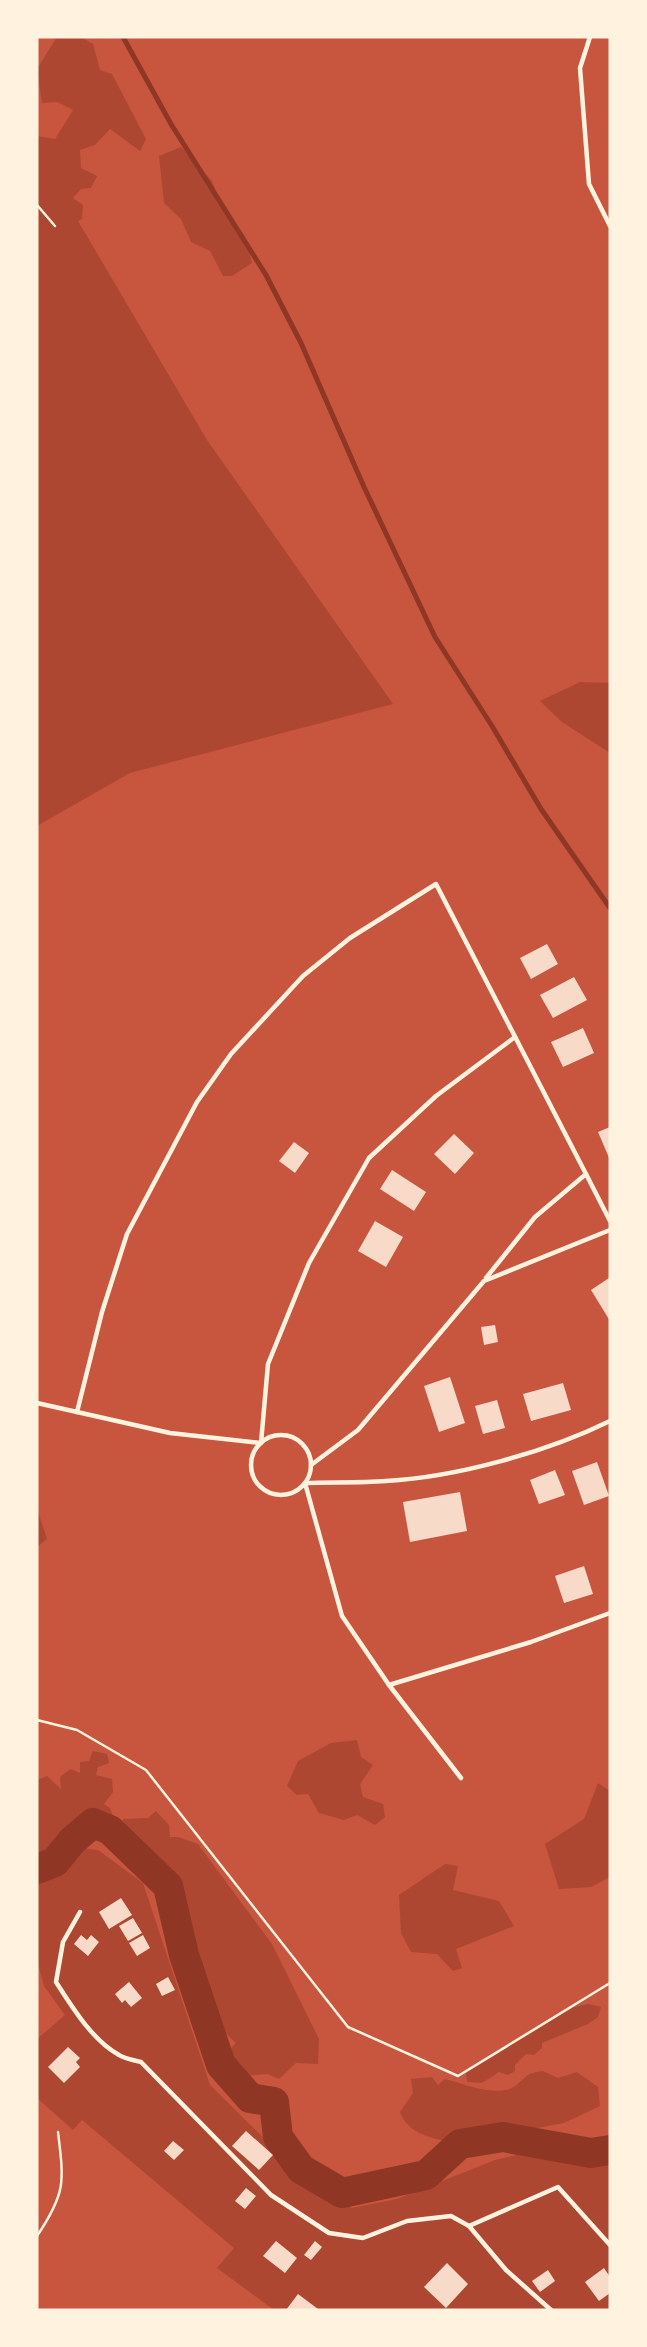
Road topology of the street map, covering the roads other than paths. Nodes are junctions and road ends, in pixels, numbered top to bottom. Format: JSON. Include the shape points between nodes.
{"nodes":[{"id":1,"x":590,"y":37,"type":"edge"},
{"id":2,"x":610,"y":226,"type":"edge"},
{"id":3,"x":516,"y":1037,"type":"junction"},
{"id":4,"x":586,"y":1174,"type":"junction"},
{"id":5,"x":610,"y":1221,"type":"edge"},
{"id":6,"x":610,"y":1230,"type":"edge"},
{"id":7,"x":484,"y":1281,"type":"junction"},
{"id":8,"x":37,"y":1403,"type":"edge"},
{"id":9,"x":77,"y":1412,"type":"junction"},
{"id":10,"x":610,"y":1421,"type":"edge"},
{"id":11,"x":261,"y":1443,"type":"junction"},
{"id":12,"x":311,"y":1465,"type":"junction"},
{"id":13,"x":305,"y":1483,"type":"junction"},
{"id":14,"x":610,"y":1612,"type":"edge"},
{"id":15,"x":388,"y":1685,"type":"junction"},
{"id":16,"x":461,"y":1778,"type":"dead end"},
{"id":17,"x":80,"y":1912,"type":"dead end"},
{"id":18,"x":469,"y":2226,"type":"junction"},
{"id":19,"x":610,"y":2245,"type":"edge"},
{"id":20,"x":551,"y":2310,"type":"edge"}],
"edges":[{"from":1,"to":2,"type":"lane","via":[[580,68],[589,184]]},
{"from":3,"to":4,"type":"lane"},
{"from":3,"to":9,"type":"lane","via":[[436,884],[350,938],[303,976],[231,1054],[197,1102],[127,1234]]},
{"from":3,"to":11,"type":"lane","via":[[436,1096],[369,1158],[309,1263],[268,1364]]},
{"from":4,"to":5,"type":"lane"},
{"from":4,"to":7,"type":"lane","via":[[535,1217]]},
{"from":6,"to":7,"type":"lane"},
{"from":7,"to":12,"type":"lane","via":[[358,1430]]},
{"from":8,"to":9,"type":"lane"},
{"from":9,"to":11,"type":"lane","via":[[170,1433]]},
{"from":10,"to":13,"type":"lane","via":[[587,1433],[477,1468],[388,1481]]},
{"from":11,"to":12,"type":"lane","via":[[288,1436],[304,1447]]},
{"from":11,"to":13,"type":"lane","via":[[251,1459],[260,1487],[268,1493],[288,1494]]},
{"from":12,"to":13,"type":"lane"},
{"from":13,"to":15,"type":"lane","via":[[342,1616]]},
{"from":14,"to":15,"type":"lane","via":[[531,1642]]},
{"from":15,"to":16,"type":"lane"},
{"from":17,"to":18,"type":"lane","via":[[64,1942],[56,1982],[79,2017],[120,2056],[141,2062],[271,2195],[329,2232],[363,2238],[407,2221],[451,2216]]},
{"from":18,"to":19,"type":"lane","via":[[558,2187]]},
{"from":18,"to":20,"type":"lane","via":[[506,2270]]}]}
